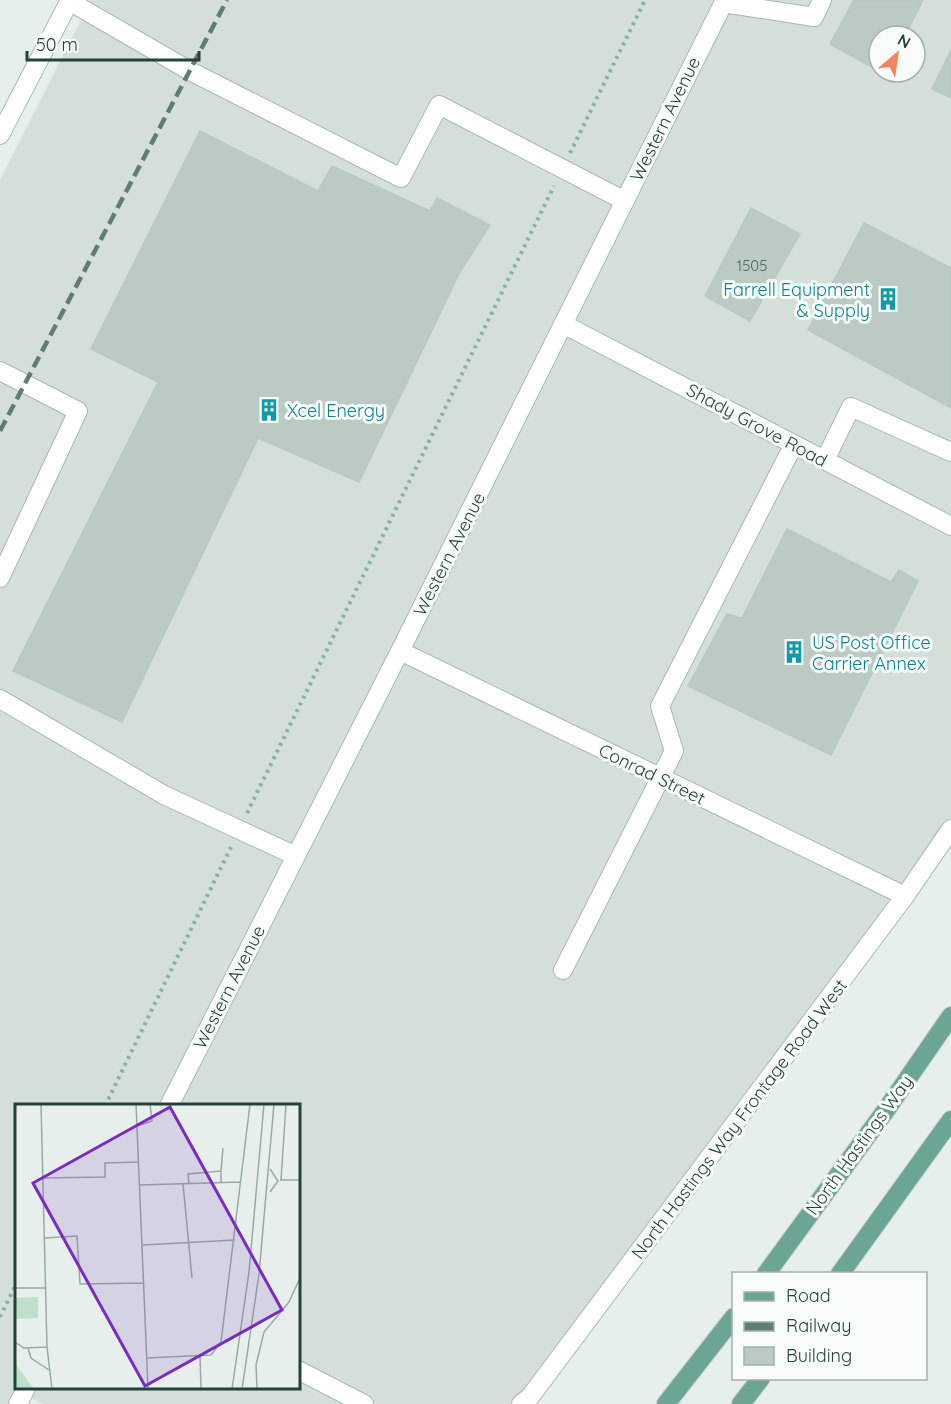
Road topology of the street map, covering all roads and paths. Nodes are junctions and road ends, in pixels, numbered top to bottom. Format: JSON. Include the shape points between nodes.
{"nodes":[{"id":1,"x":645,"y":0,"type":"edge"},
{"id":2,"x":822,"y":0,"type":"edge"},
{"id":3,"x":70,"y":1,"type":"edge"},
{"id":4,"x":724,"y":1,"type":"edge"},
{"id":5,"x":0,"y":135,"type":"edge"},
{"id":6,"x":562,"y":168,"type":"junction"},
{"id":7,"x":624,"y":201,"type":"junction"},
{"id":8,"x":563,"y":324,"type":"junction"},
{"id":9,"x":0,"y":371,"type":"edge"},
{"id":10,"x":794,"y":444,"type":"junction"},
{"id":11,"x":951,"y":452,"type":"edge"},
{"id":12,"x":825,"y":460,"type":"junction"},
{"id":13,"x":951,"y":526,"type":"edge"},
{"id":14,"x":0,"y":578,"type":"edge"},
{"id":15,"x":400,"y":651,"type":"junction"},
{"id":16,"x":0,"y":699,"type":"edge"},
{"id":17,"x":659,"y":777,"type":"junction"},
{"id":18,"x":951,"y":828,"type":"edge"},
{"id":19,"x":239,"y":830,"type":"junction"},
{"id":20,"x":296,"y":856,"type":"junction"},
{"id":21,"x":905,"y":896,"type":"junction"},
{"id":22,"x":563,"y":970,"type":"dead end"},
{"id":23,"x":951,"y":1016,"type":"edge"},
{"id":24,"x":106,"y":1104,"type":"edge"},
{"id":25,"x":170,"y":1104,"type":"edge"},
{"id":26,"x":951,"y":1120,"type":"edge"},
{"id":27,"x":767,"y":1272,"type":"edge"},
{"id":28,"x":841,"y":1272,"type":"edge"},
{"id":29,"x":15,"y":1286,"type":"edge"},
{"id":30,"x":0,"y":1317,"type":"edge"},
{"id":31,"x":732,"y":1320,"type":"edge"},
{"id":32,"x":300,"y":1371,"type":"edge"},
{"id":33,"x":759,"y":1380,"type":"edge"},
{"id":34,"x":26,"y":1389,"type":"edge"},
{"id":35,"x":18,"y":1404,"type":"edge"},
{"id":36,"x":364,"y":1404,"type":"edge"},
{"id":37,"x":521,"y":1404,"type":"edge"},
{"id":38,"x":666,"y":1404,"type":"edge"},
{"id":39,"x":741,"y":1404,"type":"edge"}],
"edges":[{"from":1,"to":6,"type":"path"},
{"from":2,"to":4,"type":"street","via":[[814,17]]},
{"from":3,"to":5,"type":"street"},
{"from":3,"to":6,"type":"street","via":[[190,71],[401,178],[439,105]]},
{"from":4,"to":7,"type":"street","name":"Western Avenue"},
{"from":6,"to":7,"type":"street"},
{"from":6,"to":19,"type":"path"},
{"from":7,"to":8,"type":"street","name":"Western Avenue"},
{"from":8,"to":10,"type":"street","name":"Shady Grove Road"},
{"from":8,"to":15,"type":"street","name":"Western Avenue"},
{"from":9,"to":14,"type":"street","via":[[78,411]]},
{"from":10,"to":12,"type":"street","name":"Shady Grove Road"},
{"from":10,"to":17,"type":"street","via":[[660,706],[674,751]]},
{"from":11,"to":12,"type":"street","via":[[851,407]]},
{"from":12,"to":13,"type":"street","name":"Shady Grove Road"},
{"from":15,"to":17,"type":"street","name":"Conrad Street"},
{"from":15,"to":20,"type":"street","name":"Western Avenue"},
{"from":16,"to":19,"type":"street","via":[[164,795]]},
{"from":17,"to":21,"type":"street","name":"Conrad Street"},
{"from":17,"to":22,"type":"street"},
{"from":18,"to":21,"type":"street","name":"North Hastings Way Frontage Road West"},
{"from":19,"to":20,"type":"street"},
{"from":19,"to":24,"type":"path"},
{"from":20,"to":25,"type":"street","name":"Western Avenue"},
{"from":21,"to":37,"type":"street","name":"North Hastings Way Frontage Road West"},
{"from":23,"to":27,"type":"main road","name":"North Hastings Way"},
{"from":26,"to":28,"type":"main road"},
{"from":29,"to":30,"type":"path"},
{"from":31,"to":38,"type":"main road"},
{"from":32,"to":36,"type":"street"},
{"from":33,"to":39,"type":"main road"},
{"from":34,"to":35,"type":"street"}]}
